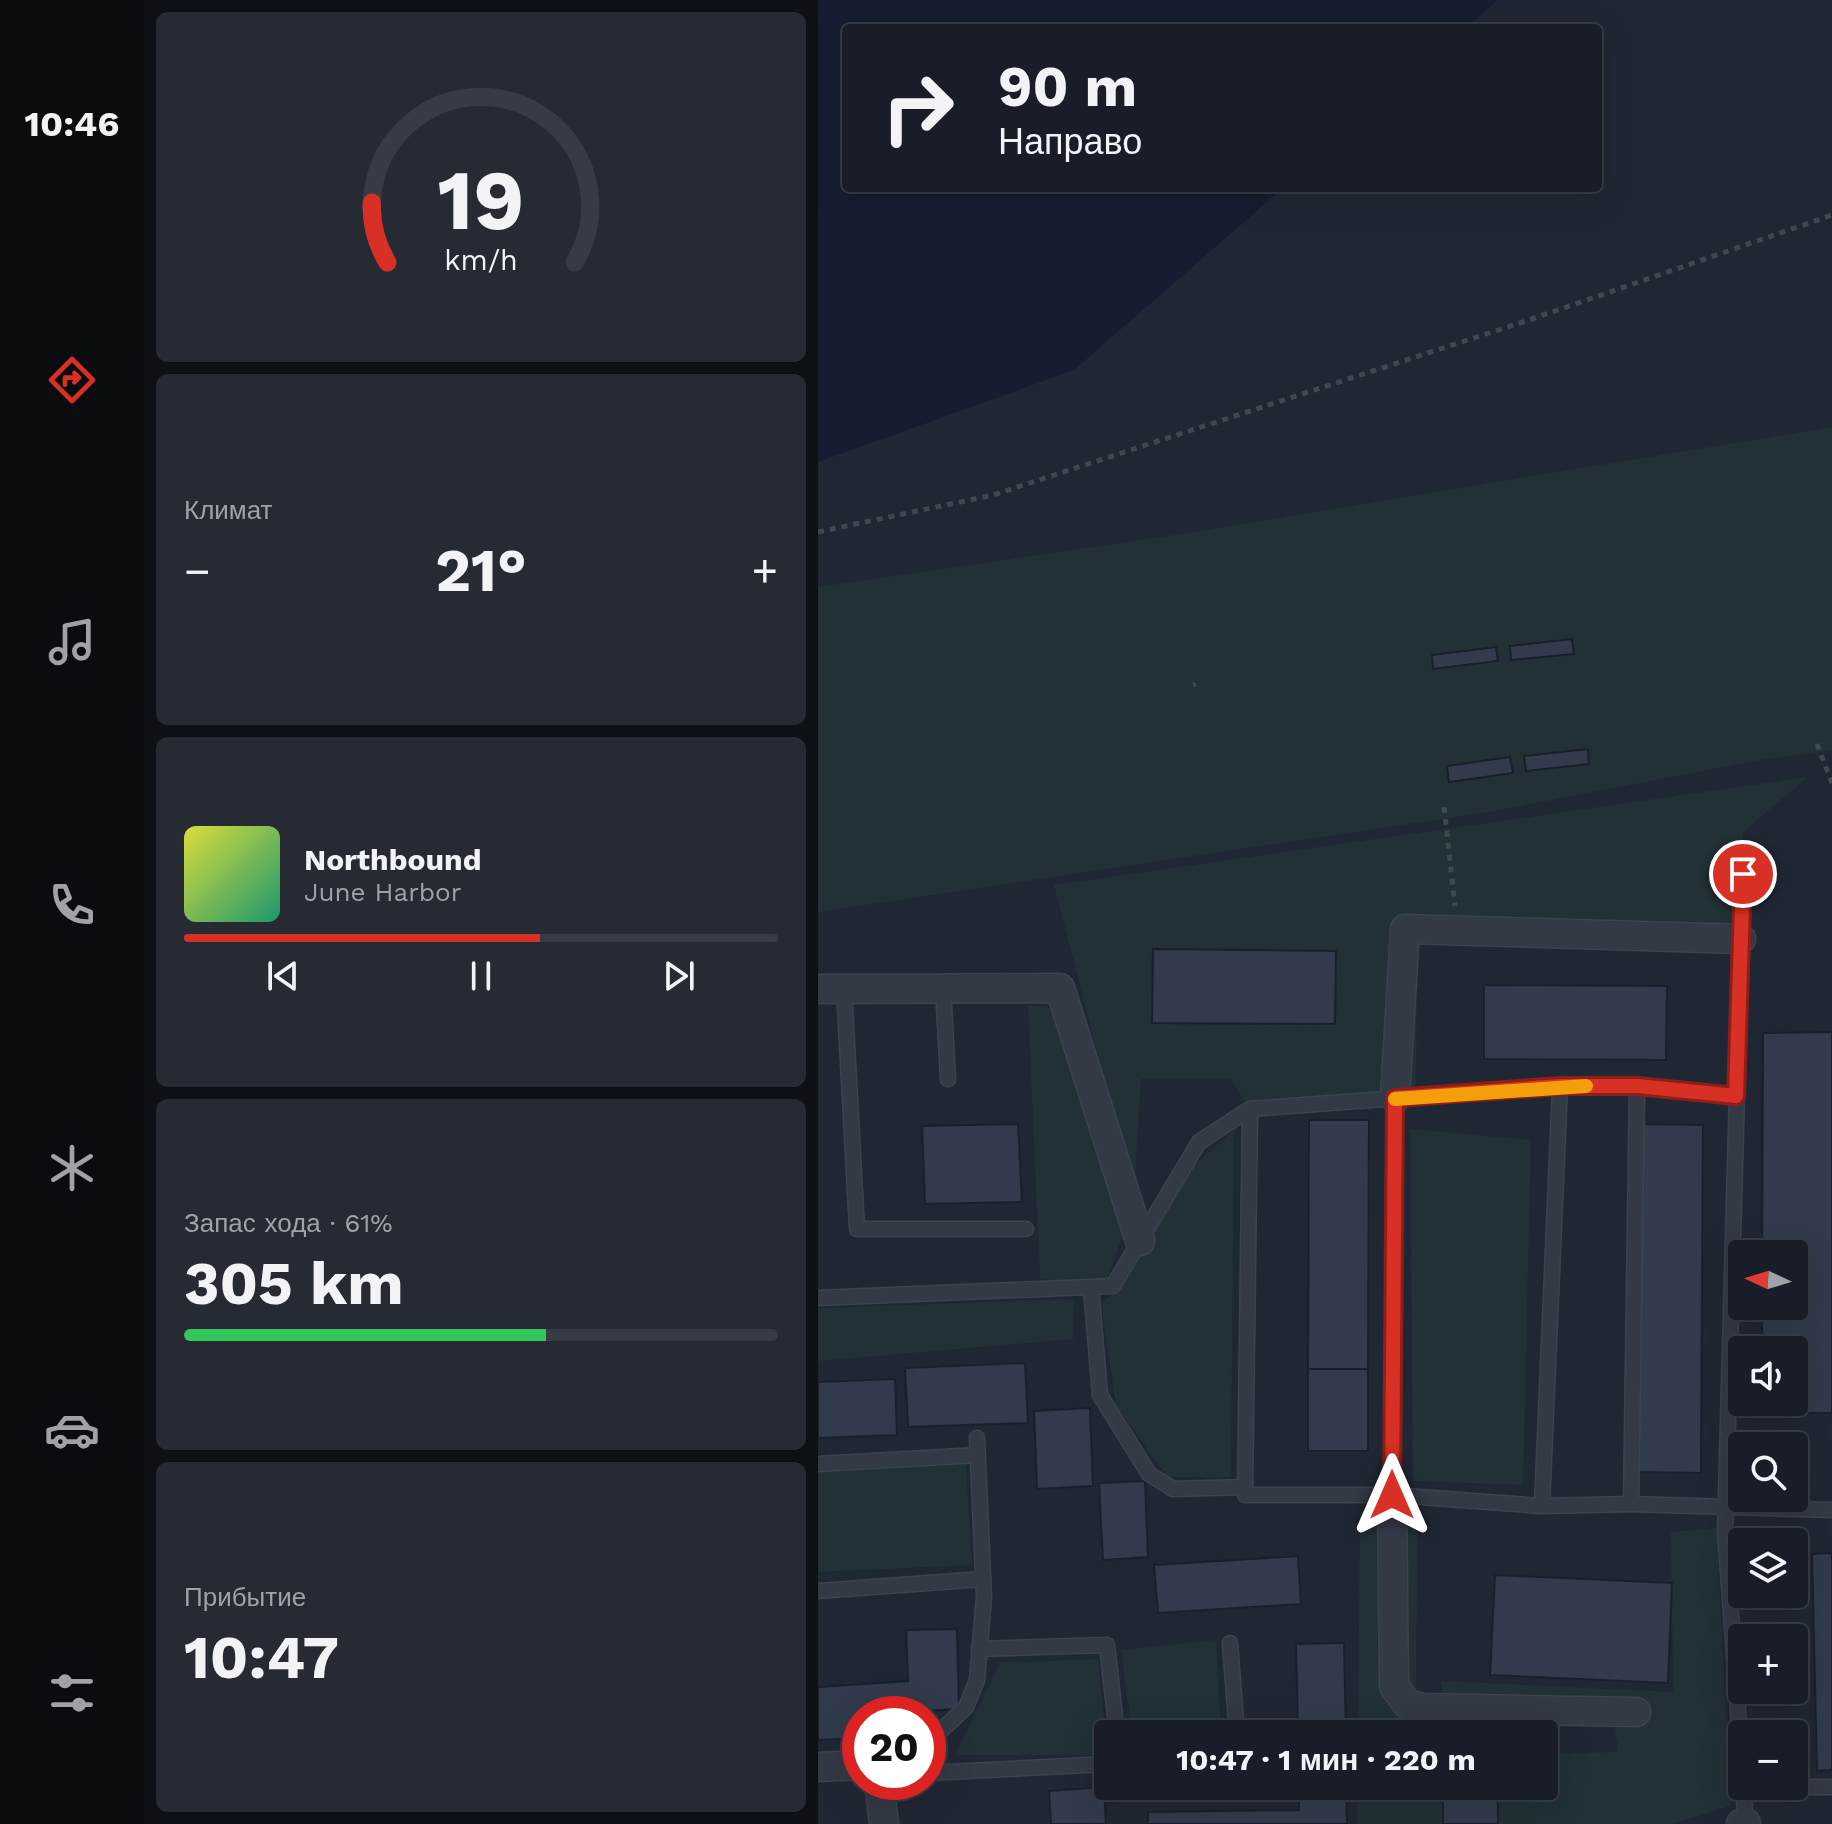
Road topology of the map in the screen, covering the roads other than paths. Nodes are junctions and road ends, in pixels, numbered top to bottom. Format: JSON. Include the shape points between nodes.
{"nodes":[{"id":1,"x":1743,"y":874,"type":"dead end"},
{"id":2,"x":1741,"y":939,"type":"junction"},
{"id":3,"x":943,"y":988,"type":"junction"},
{"id":4,"x":831,"y":989,"type":"edge"},
{"id":5,"x":948,"y":1079,"type":"dead end"},
{"id":6,"x":1560,"y":1086,"type":"junction"},
{"id":7,"x":1637,"y":1086,"type":"junction"},
{"id":8,"x":1736,"y":1096,"type":"junction"},
{"id":9,"x":1395,"y":1098,"type":"junction"},
{"id":10,"x":1250,"y":1109,"type":"junction"},
{"id":11,"x":1026,"y":1229,"type":"dead end"},
{"id":12,"x":1140,"y":1241,"type":"junction"},
{"id":13,"x":1091,"y":1287,"type":"junction"},
{"id":14,"x":818,"y":1298,"type":"edge"},
{"id":15,"x":977,"y":1438,"type":"dead end"},
{"id":16,"x":978,"y":1455,"type":"junction"},
{"id":17,"x":818,"y":1464,"type":"edge"},
{"id":18,"x":1245,"y":1487,"type":"junction"},
{"id":19,"x":1392,"y":1495,"type":"junction"},
{"id":20,"x":1631,"y":1504,"type":"junction"},
{"id":21,"x":1542,"y":1506,"type":"junction"},
{"id":22,"x":1726,"y":1506,"type":"junction"},
{"id":23,"x":1832,"y":1510,"type":"edge"},
{"id":24,"x":983,"y":1579,"type":"junction"},
{"id":25,"x":818,"y":1591,"type":"edge"},
{"id":26,"x":1230,"y":1643,"type":"dead end"},
{"id":27,"x":979,"y":1649,"type":"junction"},
{"id":28,"x":1636,"y":1712,"type":"dead end"},
{"id":29,"x":1115,"y":1720,"type":"edge"},
{"id":30,"x":1236,"y":1720,"type":"edge"},
{"id":31,"x":1739,"y":1720,"type":"edge"},
{"id":32,"x":946,"y":1726,"type":"edge"},
{"id":33,"x":1094,"y":1765,"type":"edge"},
{"id":34,"x":842,"y":1766,"type":"edge"},
{"id":35,"x":818,"y":1767,"type":"edge"},
{"id":36,"x":946,"y":1772,"type":"edge"},
{"id":37,"x":1808,"y":1787,"type":"edge"},
{"id":38,"x":1832,"y":1787,"type":"edge"},
{"id":39,"x":881,"y":1800,"type":"edge"},
{"id":40,"x":1743,"y":1800,"type":"edge"},
{"id":41,"x":884,"y":1824,"type":"edge"},
{"id":42,"x":1744,"y":1824,"type":"edge"}],
"edges":[{"from":1,"to":2,"type":"lane"},
{"from":2,"to":8,"type":"lane"},
{"from":2,"to":9,"type":"street","via":[[1405,929]]},
{"from":3,"to":4,"type":"street"},
{"from":3,"to":5,"type":"lane"},
{"from":3,"to":12,"type":"street","via":[[1060,988]]},
{"from":4,"to":11,"type":"lane","via":[[857,1229]]},
{"from":6,"to":7,"type":"lane"},
{"from":6,"to":9,"type":"lane"},
{"from":6,"to":21,"type":"lane"},
{"from":7,"to":8,"type":"lane"},
{"from":7,"to":20,"type":"lane"},
{"from":8,"to":22,"type":"lane"},
{"from":9,"to":10,"type":"lane"},
{"from":9,"to":19,"type":"lane"},
{"from":10,"to":12,"type":"lane","via":[[1199,1142]]},
{"from":10,"to":18,"type":"lane"},
{"from":12,"to":13,"type":"lane","via":[[1113,1286]]},
{"from":13,"to":14,"type":"lane"},
{"from":13,"to":18,"type":"lane","via":[[1100,1395],[1149,1474],[1173,1489]]},
{"from":15,"to":16,"type":"lane"},
{"from":16,"to":17,"type":"lane"},
{"from":16,"to":24,"type":"lane"},
{"from":18,"to":19,"type":"lane","via":[[1245,1495]]},
{"from":19,"to":21,"type":"lane"},
{"from":19,"to":28,"type":"street","via":[[1394,1686],[1407,1704]]},
{"from":20,"to":21,"type":"lane"},
{"from":20,"to":22,"type":"lane"},
{"from":22,"to":23,"type":"lane"},
{"from":22,"to":31,"type":"lane"},
{"from":24,"to":25,"type":"lane"},
{"from":24,"to":27,"type":"lane"},
{"from":26,"to":30,"type":"lane"},
{"from":27,"to":29,"type":"lane","via":[[1107,1645]]},
{"from":27,"to":32,"type":"lane","via":[[977,1680],[966,1707]]},
{"from":33,"to":36,"type":"lane"},
{"from":34,"to":35,"type":"street"},
{"from":37,"to":38,"type":"lane"},
{"from":39,"to":41,"type":"street"},
{"from":40,"to":42,"type":"lane"}]}
